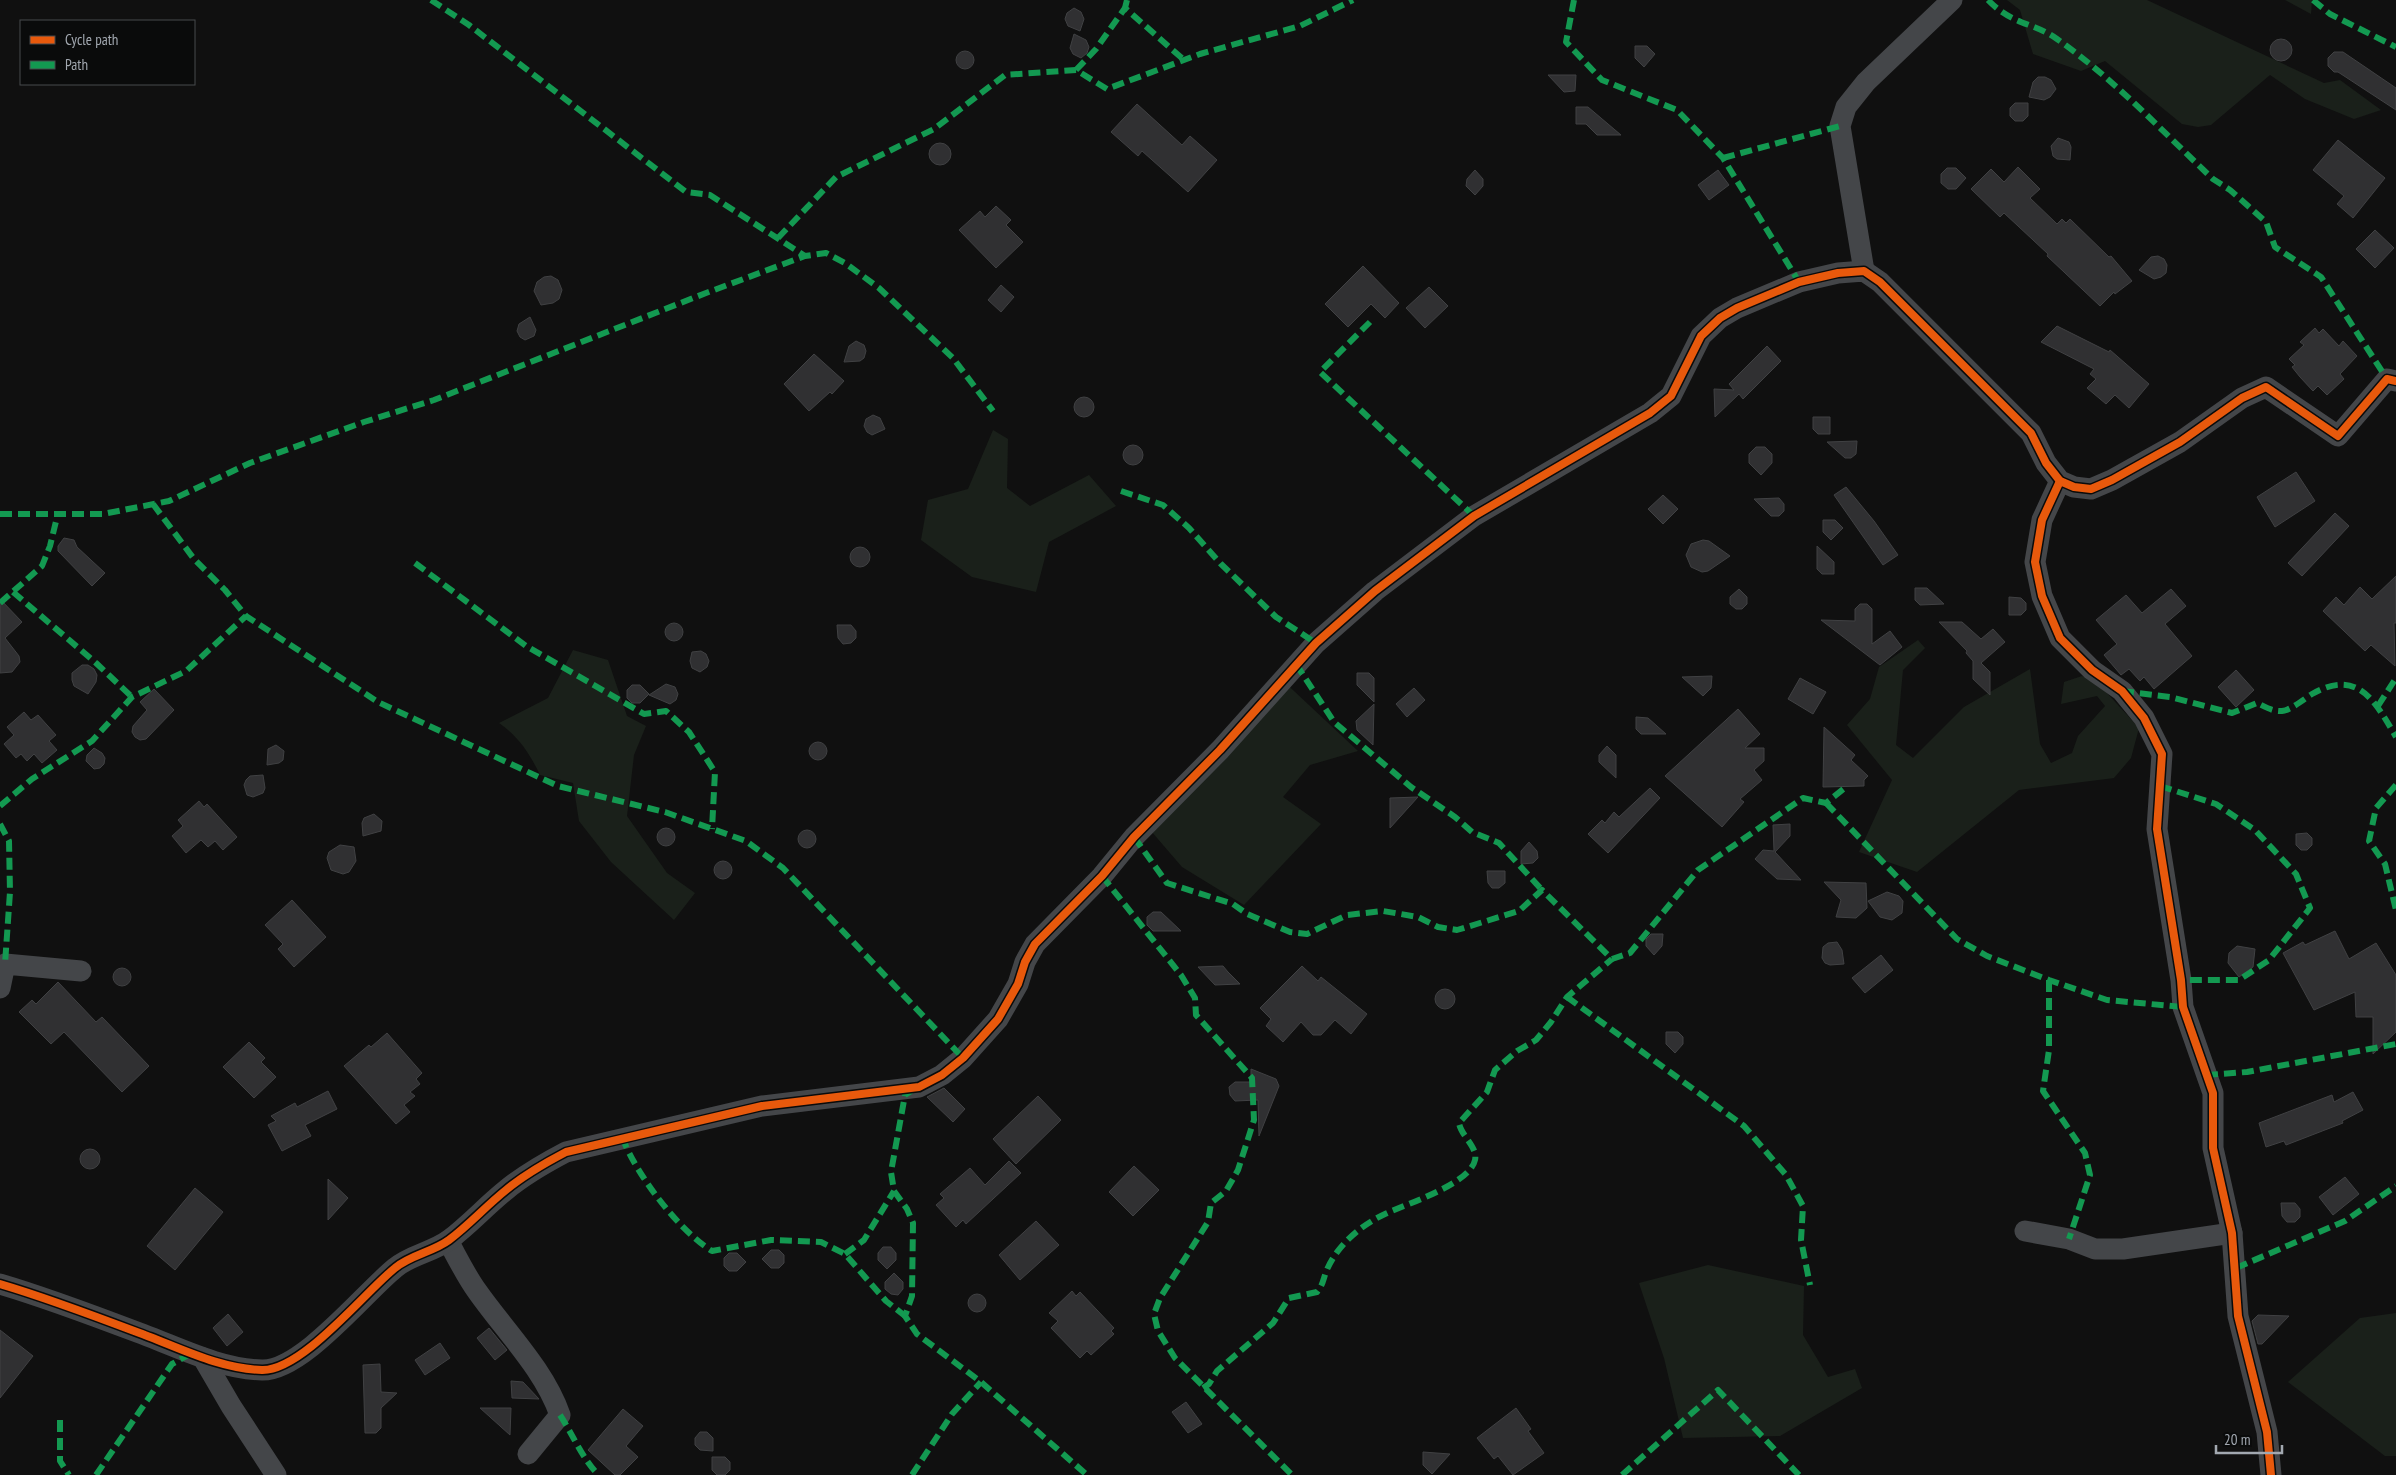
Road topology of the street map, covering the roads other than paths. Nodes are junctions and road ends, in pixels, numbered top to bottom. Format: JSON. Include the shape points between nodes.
{"nodes":[{"id":1,"x":1952,"y":0,"type":"edge"},
{"id":2,"x":1864,"y":271,"type":"junction"},
{"id":3,"x":2396,"y":381,"type":"edge"},
{"id":4,"x":2060,"y":481,"type":"junction"},
{"id":5,"x":81,"y":971,"type":"dead end"},
{"id":6,"x":0,"y":988,"type":"edge"},
{"id":7,"x":2026,"y":1231,"type":"dead end"},
{"id":8,"x":2232,"y":1233,"type":"junction"},
{"id":9,"x":448,"y":1241,"type":"junction"},
{"id":10,"x":0,"y":1284,"type":"edge"},
{"id":11,"x":202,"y":1358,"type":"junction"},
{"id":12,"x":528,"y":1454,"type":"dead end"},
{"id":13,"x":276,"y":1475,"type":"edge"},
{"id":14,"x":2271,"y":1475,"type":"edge"}],
"edges":[{"from":1,"to":2,"type":"street","via":[[1866,82],[1846,108],[1840,126]]},
{"from":2,"to":4,"type":"street","via":[[1880,282],[2031,433],[2046,463]]},
{"from":2,"to":9,"type":"street","via":[[1799,282],[1720,318],[1701,336],[1671,396],[1650,413],[1474,516],[1375,591],[1316,644],[1220,750],[1134,837],[1102,876],[1039,939],[998,1019],[963,1058],[942,1074],[918,1087],[762,1106],[566,1152],[506,1190]]},
{"from":3,"to":4,"type":"street","via":[[2387,379],[2338,436],[2266,387],[2242,398],[2180,442],[2112,480],[2091,489],[2074,488]]},
{"from":4,"to":8,"type":"street","via":[[2042,520],[2035,562],[2042,596],[2060,638],[2092,670],[2122,691],[2144,718],[2162,754],[2157,829],[2183,1007],[2214,1093],[2214,1148]]},
{"from":5,"to":6,"type":"street","via":[[5,964]]},
{"from":7,"to":8,"type":"street","via":[[2069,1239],[2095,1249],[2123,1249]]},
{"from":8,"to":14,"type":"street","via":[[2238,1316],[2267,1432]]},
{"from":9,"to":11,"type":"street","via":[[397,1266],[319,1341],[283,1365],[264,1370]]},
{"from":9,"to":12,"type":"street","via":[[475,1289],[530,1361],[554,1399],[560,1415]]},
{"from":10,"to":11,"type":"street","via":[[68,1306]]},
{"from":11,"to":13,"type":"street"}]}
